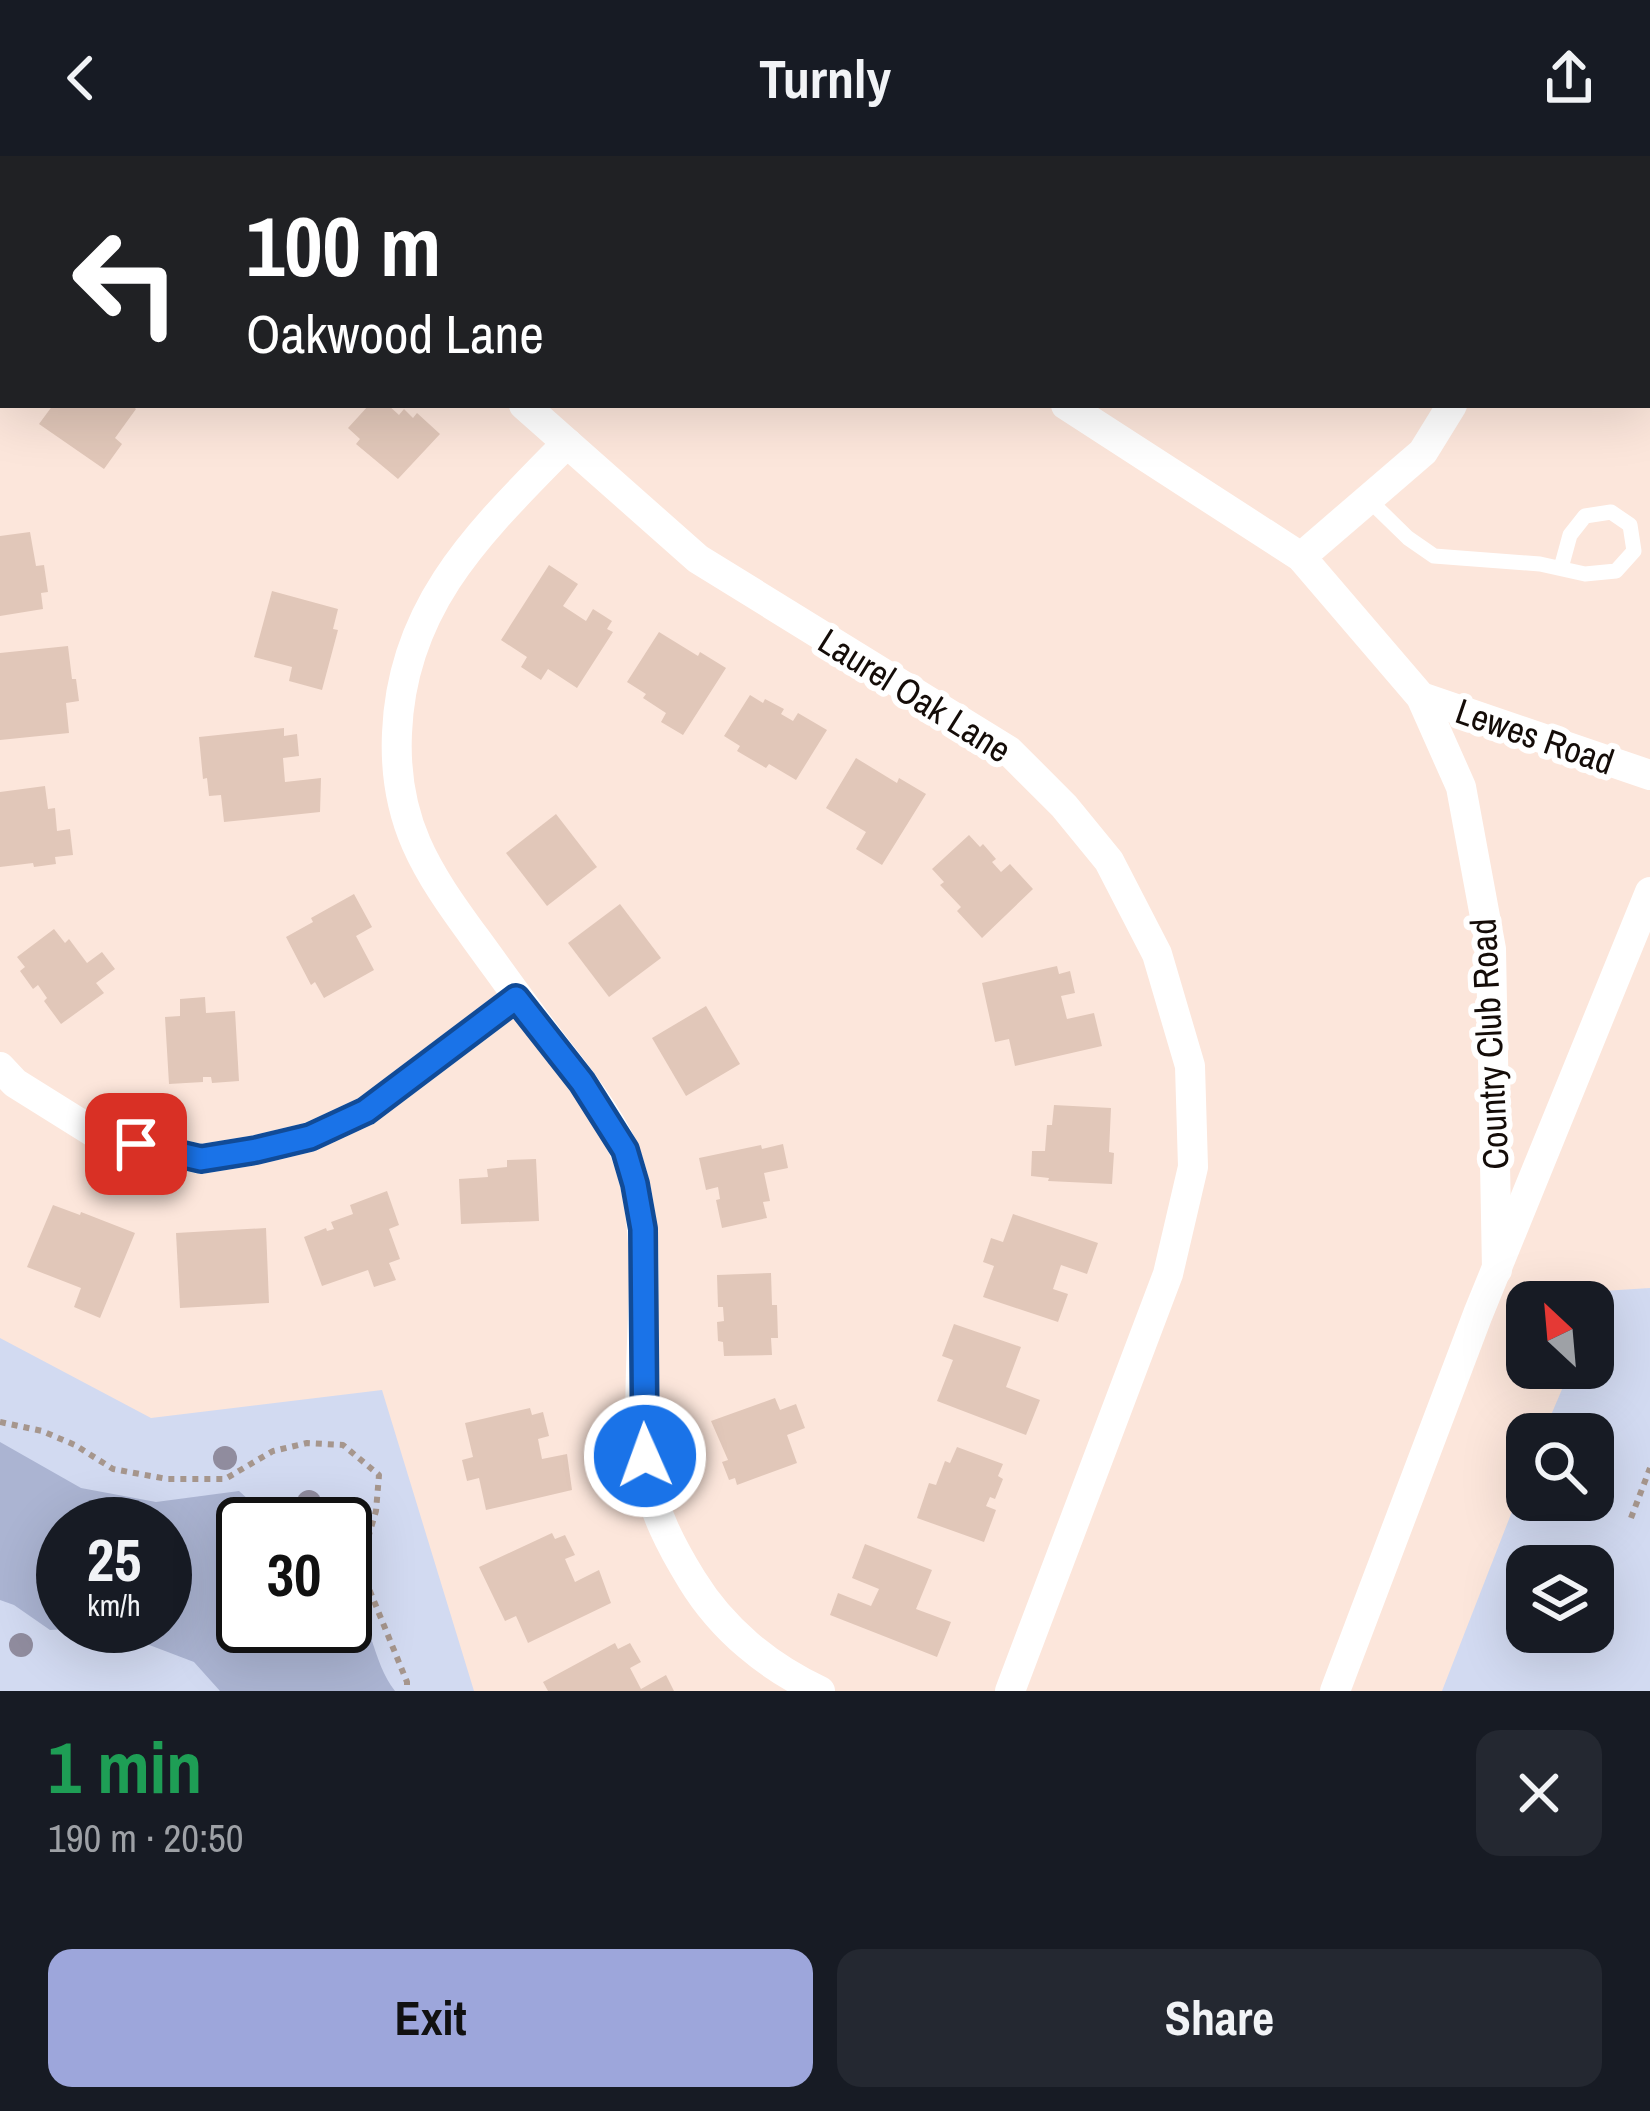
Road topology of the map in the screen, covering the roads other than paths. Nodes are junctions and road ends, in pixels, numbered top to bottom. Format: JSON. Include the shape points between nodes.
{"nodes":[{"id":1,"x":527,"y":408,"type":"edge"},
{"id":2,"x":1071,"y":408,"type":"edge"},
{"id":3,"x":1450,"y":408,"type":"edge"},
{"id":4,"x":567,"y":443,"type":"junction"},
{"id":5,"x":1368,"y":499,"type":"junction"},
{"id":6,"x":1301,"y":557,"type":"junction"},
{"id":7,"x":1561,"y":568,"type":"junction"},
{"id":8,"x":1421,"y":698,"type":"junction"},
{"id":9,"x":1650,"y":775,"type":"edge"},
{"id":10,"x":1650,"y":892,"type":"edge"},
{"id":11,"x":516,"y":998,"type":"junction"},
{"id":12,"x":0,"y":1067,"type":"edge"},
{"id":13,"x":1497,"y":1270,"type":"junction"},
{"id":14,"x":820,"y":1691,"type":"edge"},
{"id":15,"x":1010,"y":1691,"type":"edge"},
{"id":16,"x":1335,"y":1691,"type":"edge"}],
"edges":[{"from":1,"to":4,"type":"street","name":"Laurel Oak Lane"},
{"from":2,"to":6,"type":"street","name":"Country Club Road"},
{"from":3,"to":5,"type":"street","via":[[1423,452]]},
{"from":4,"to":11,"type":"street","via":[[484,528],[426,614],[403,676],[397,732],[406,819],[421,856]]},
{"from":4,"to":15,"type":"street","name":"Laurel Oak Lane","via":[[698,559],[1010,751],[1109,861],[1157,954],[1190,1066],[1193,1167],[1168,1274]]},
{"from":5,"to":6,"type":"street"},
{"from":5,"to":7,"type":"lane","via":[[1434,556]]},
{"from":6,"to":8,"type":"street","name":"Country Club Road"},
{"from":7,"to":7,"type":"lane","via":[[1616,571],[1634,551],[1630,525],[1611,512],[1585,516]]},
{"from":8,"to":9,"type":"street","name":"Lewes Road"},
{"from":8,"to":13,"type":"street","name":"Country Club Road","via":[[1461,787],[1491,950]]},
{"from":10,"to":13,"type":"street"},
{"from":11,"to":12,"type":"street","via":[[366,1111],[310,1137],[201,1159],[103,1138]]},
{"from":11,"to":14,"type":"street","via":[[582,1082],[625,1150],[635,1184],[643,1229],[643,1431],[658,1516],[705,1602],[758,1656]]},
{"from":13,"to":16,"type":"street","name":"Country Club Road"}]}
